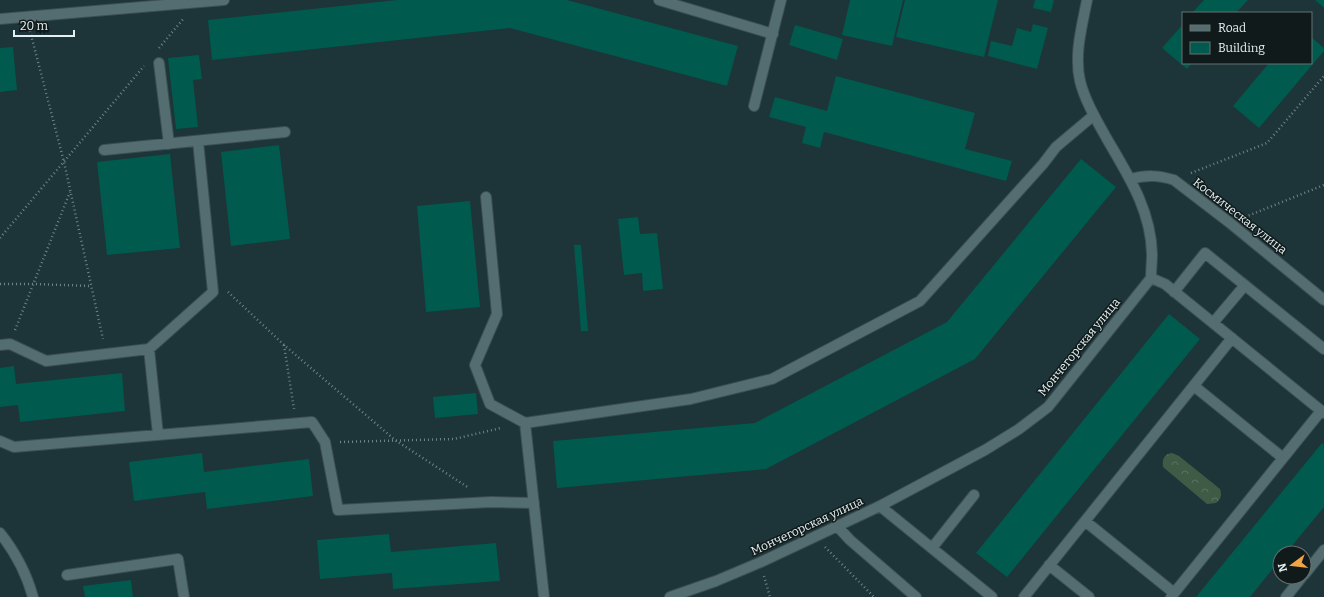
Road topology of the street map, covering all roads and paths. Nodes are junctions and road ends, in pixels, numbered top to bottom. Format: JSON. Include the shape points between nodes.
{"nodes":[{"id":1,"x":224,"y":0,"type":"edge"},
{"id":2,"x":659,"y":0,"type":"edge"},
{"id":3,"x":781,"y":0,"type":"edge"},
{"id":4,"x":1087,"y":0,"type":"edge"},
{"id":5,"x":196,"y":3,"type":"junction"},
{"id":6,"x":27,"y":16,"type":"junction"},
{"id":7,"x":0,"y":18,"type":"edge"},
{"id":8,"x":772,"y":34,"type":"junction"},
{"id":9,"x":155,"y":52,"type":"dead end"},
{"id":10,"x":159,"y":63,"type":"dead end"},
{"id":11,"x":145,"y":64,"type":"dead end"},
{"id":12,"x":1324,"y":76,"type":"edge"},
{"id":13,"x":754,"y":106,"type":"dead end"},
{"id":14,"x":1094,"y":115,"type":"junction"},
{"id":15,"x":285,"y":132,"type":"dead end"},
{"id":16,"x":198,"y":141,"type":"junction"},
{"id":17,"x":169,"y":144,"type":"junction"},
{"id":18,"x":104,"y":150,"type":"dead end"},
{"id":19,"x":64,"y":162,"type":"junction"},
{"id":20,"x":1131,"y":179,"type":"junction"},
{"id":21,"x":1174,"y":180,"type":"junction"},
{"id":22,"x":1324,"y":184,"type":"edge"},
{"id":23,"x":70,"y":191,"type":"junction"},
{"id":24,"x":486,"y":197,"type":"dead end"},
{"id":25,"x":1230,"y":223,"type":"junction"},
{"id":26,"x":0,"y":238,"type":"edge"},
{"id":27,"x":212,"y":276,"type":"junction"},
{"id":28,"x":1151,"y":278,"type":"junction"},
{"id":29,"x":0,"y":284,"type":"edge"},
{"id":30,"x":34,"y":284,"type":"junction"},
{"id":31,"x":1245,"y":285,"type":"junction"},
{"id":32,"x":91,"y":286,"type":"junction"},
{"id":33,"x":1174,"y":292,"type":"junction"},
{"id":34,"x":1324,"y":300,"type":"edge"},
{"id":35,"x":1213,"y":323,"type":"junction"},
{"id":36,"x":1232,"y":338,"type":"junction"},
{"id":37,"x":5,"y":344,"type":"edge"},
{"id":38,"x":284,"y":345,"type":"junction"},
{"id":39,"x":149,"y":349,"type":"junction"},
{"id":40,"x":1324,"y":349,"type":"edge"},
{"id":41,"x":106,"y":354,"type":"junction"},
{"id":42,"x":1194,"y":386,"type":"junction"},
{"id":43,"x":1323,"y":412,"type":"edge"},
{"id":44,"x":297,"y":423,"type":"junction"},
{"id":45,"x":525,"y":423,"type":"junction"},
{"id":46,"x":158,"y":435,"type":"junction"},
{"id":47,"x":395,"y":440,"type":"junction"},
{"id":48,"x":0,"y":441,"type":"edge"},
{"id":49,"x":325,"y":442,"type":"junction"},
{"id":50,"x":1283,"y":458,"type":"junction"},
{"id":51,"x":974,"y":495,"type":"dead end"},
{"id":52,"x":491,"y":502,"type":"junction"},
{"id":53,"x":534,"y":502,"type":"junction"},
{"id":54,"x":880,"y":506,"type":"junction"},
{"id":55,"x":1085,"y":521,"type":"junction"},
{"id":56,"x":837,"y":526,"type":"junction"},
{"id":57,"x":0,"y":532,"type":"edge"},
{"id":58,"x":815,"y":536,"type":"junction"},
{"id":59,"x":932,"y":548,"type":"junction"},
{"id":60,"x":1324,"y":550,"type":"edge"},
{"id":61,"x":761,"y":562,"type":"junction"},
{"id":62,"x":1049,"y":565,"type":"junction"},
{"id":63,"x":1312,"y":565,"type":"edge"},
{"id":64,"x":67,"y":575,"type":"dead end"},
{"id":65,"x":1296,"y":585,"type":"edge"},
{"id":66,"x":1172,"y":595,"type":"edge"},
{"id":67,"x":33,"y":597,"type":"edge"},
{"id":68,"x":184,"y":597,"type":"edge"},
{"id":69,"x":544,"y":597,"type":"edge"},
{"id":70,"x":670,"y":597,"type":"edge"},
{"id":71,"x":770,"y":597,"type":"edge"},
{"id":72,"x":874,"y":597,"type":"edge"},
{"id":73,"x":916,"y":597,"type":"edge"},
{"id":74,"x":992,"y":597,"type":"edge"},
{"id":75,"x":1024,"y":597,"type":"edge"},
{"id":76,"x":1089,"y":597,"type":"edge"},
{"id":77,"x":1286,"y":597,"type":"edge"}],
"edges":[{"from":1,"to":5,"type":"street"},
{"from":2,"to":8,"type":"street"},
{"from":3,"to":8,"type":"street"},
{"from":4,"to":14,"type":"street","via":[[1078,49],[1080,81]]},
{"from":5,"to":6,"type":"street"},
{"from":5,"to":9,"type":"path"},
{"from":6,"to":7,"type":"street"},
{"from":6,"to":19,"type":"path"},
{"from":8,"to":13,"type":"street"},
{"from":10,"to":17,"type":"street"},
{"from":11,"to":19,"type":"path"},
{"from":12,"to":21,"type":"path","via":[[1267,142]]},
{"from":14,"to":20,"type":"street"},
{"from":14,"to":45,"type":"street","via":[[1056,147],[920,301],[772,379],[691,399]]},
{"from":15,"to":16,"type":"street"},
{"from":16,"to":17,"type":"street"},
{"from":16,"to":27,"type":"street"},
{"from":17,"to":18,"type":"street"},
{"from":19,"to":23,"type":"path"},
{"from":19,"to":26,"type":"path"},
{"from":20,"to":21,"type":"street","name":"Космическая улица","via":[[1152,175]]},
{"from":20,"to":28,"type":"street","via":[[1142,204],[1150,237]]},
{"from":21,"to":25,"type":"street","name":"Космическая улица"},
{"from":22,"to":25,"type":"path"},
{"from":23,"to":30,"type":"path"},
{"from":23,"to":32,"type":"path"},
{"from":24,"to":45,"type":"street","via":[[497,314],[476,365],[490,404]]},
{"from":25,"to":34,"type":"street","name":"Космическая улица"},
{"from":27,"to":38,"type":"path"},
{"from":27,"to":39,"type":"street","via":[[213,292]]},
{"from":28,"to":33,"type":"street","via":[[1165,284]]},
{"from":28,"to":54,"type":"street","name":"Мончегорская улица","via":[[1048,407],[985,450]]},
{"from":29,"to":30,"type":"path"},
{"from":30,"to":32,"type":"path"},
{"from":30,"to":37,"type":"path"},
{"from":31,"to":33,"type":"street","via":[[1205,253]]},
{"from":31,"to":35,"type":"street"},
{"from":31,"to":40,"type":"street"},
{"from":32,"to":41,"type":"path"},
{"from":33,"to":35,"type":"street"},
{"from":35,"to":36,"type":"street"},
{"from":36,"to":42,"type":"street"},
{"from":36,"to":43,"type":"street"},
{"from":37,"to":41,"type":"street","via":[[46,361]]},
{"from":38,"to":44,"type":"path"},
{"from":38,"to":47,"type":"path"},
{"from":39,"to":41,"type":"street"},
{"from":39,"to":46,"type":"street"},
{"from":42,"to":50,"type":"street"},
{"from":42,"to":55,"type":"street"},
{"from":43,"to":50,"type":"street"},
{"from":44,"to":46,"type":"street"},
{"from":44,"to":49,"type":"street","via":[[312,422]]},
{"from":45,"to":47,"type":"path","via":[[454,439]]},
{"from":45,"to":53,"type":"street"},
{"from":46,"to":48,"type":"street","via":[[14,447]]},
{"from":47,"to":49,"type":"path"},
{"from":47,"to":52,"type":"path"},
{"from":49,"to":52,"type":"street","via":[[338,510]]},
{"from":50,"to":66,"type":"street"},
{"from":51,"to":59,"type":"street"},
{"from":52,"to":53,"type":"street"},
{"from":53,"to":69,"type":"street"},
{"from":54,"to":56,"type":"street","name":"Мончегорская улица"},
{"from":54,"to":59,"type":"street"},
{"from":55,"to":62,"type":"street"},
{"from":55,"to":66,"type":"street"},
{"from":56,"to":58,"type":"street","name":"Мончегорская улица"},
{"from":56,"to":73,"type":"street"},
{"from":57,"to":67,"type":"street","via":[[14,550]]},
{"from":58,"to":61,"type":"street","name":"Мончегорская улица"},
{"from":58,"to":72,"type":"path"},
{"from":59,"to":74,"type":"street"},
{"from":60,"to":63,"type":"street"},
{"from":61,"to":70,"type":"street","name":"Мончегорская улица"},
{"from":61,"to":71,"type":"path"},
{"from":62,"to":75,"type":"street"},
{"from":62,"to":76,"type":"street"},
{"from":64,"to":68,"type":"street","via":[[178,559]]},
{"from":65,"to":77,"type":"street"}]}
